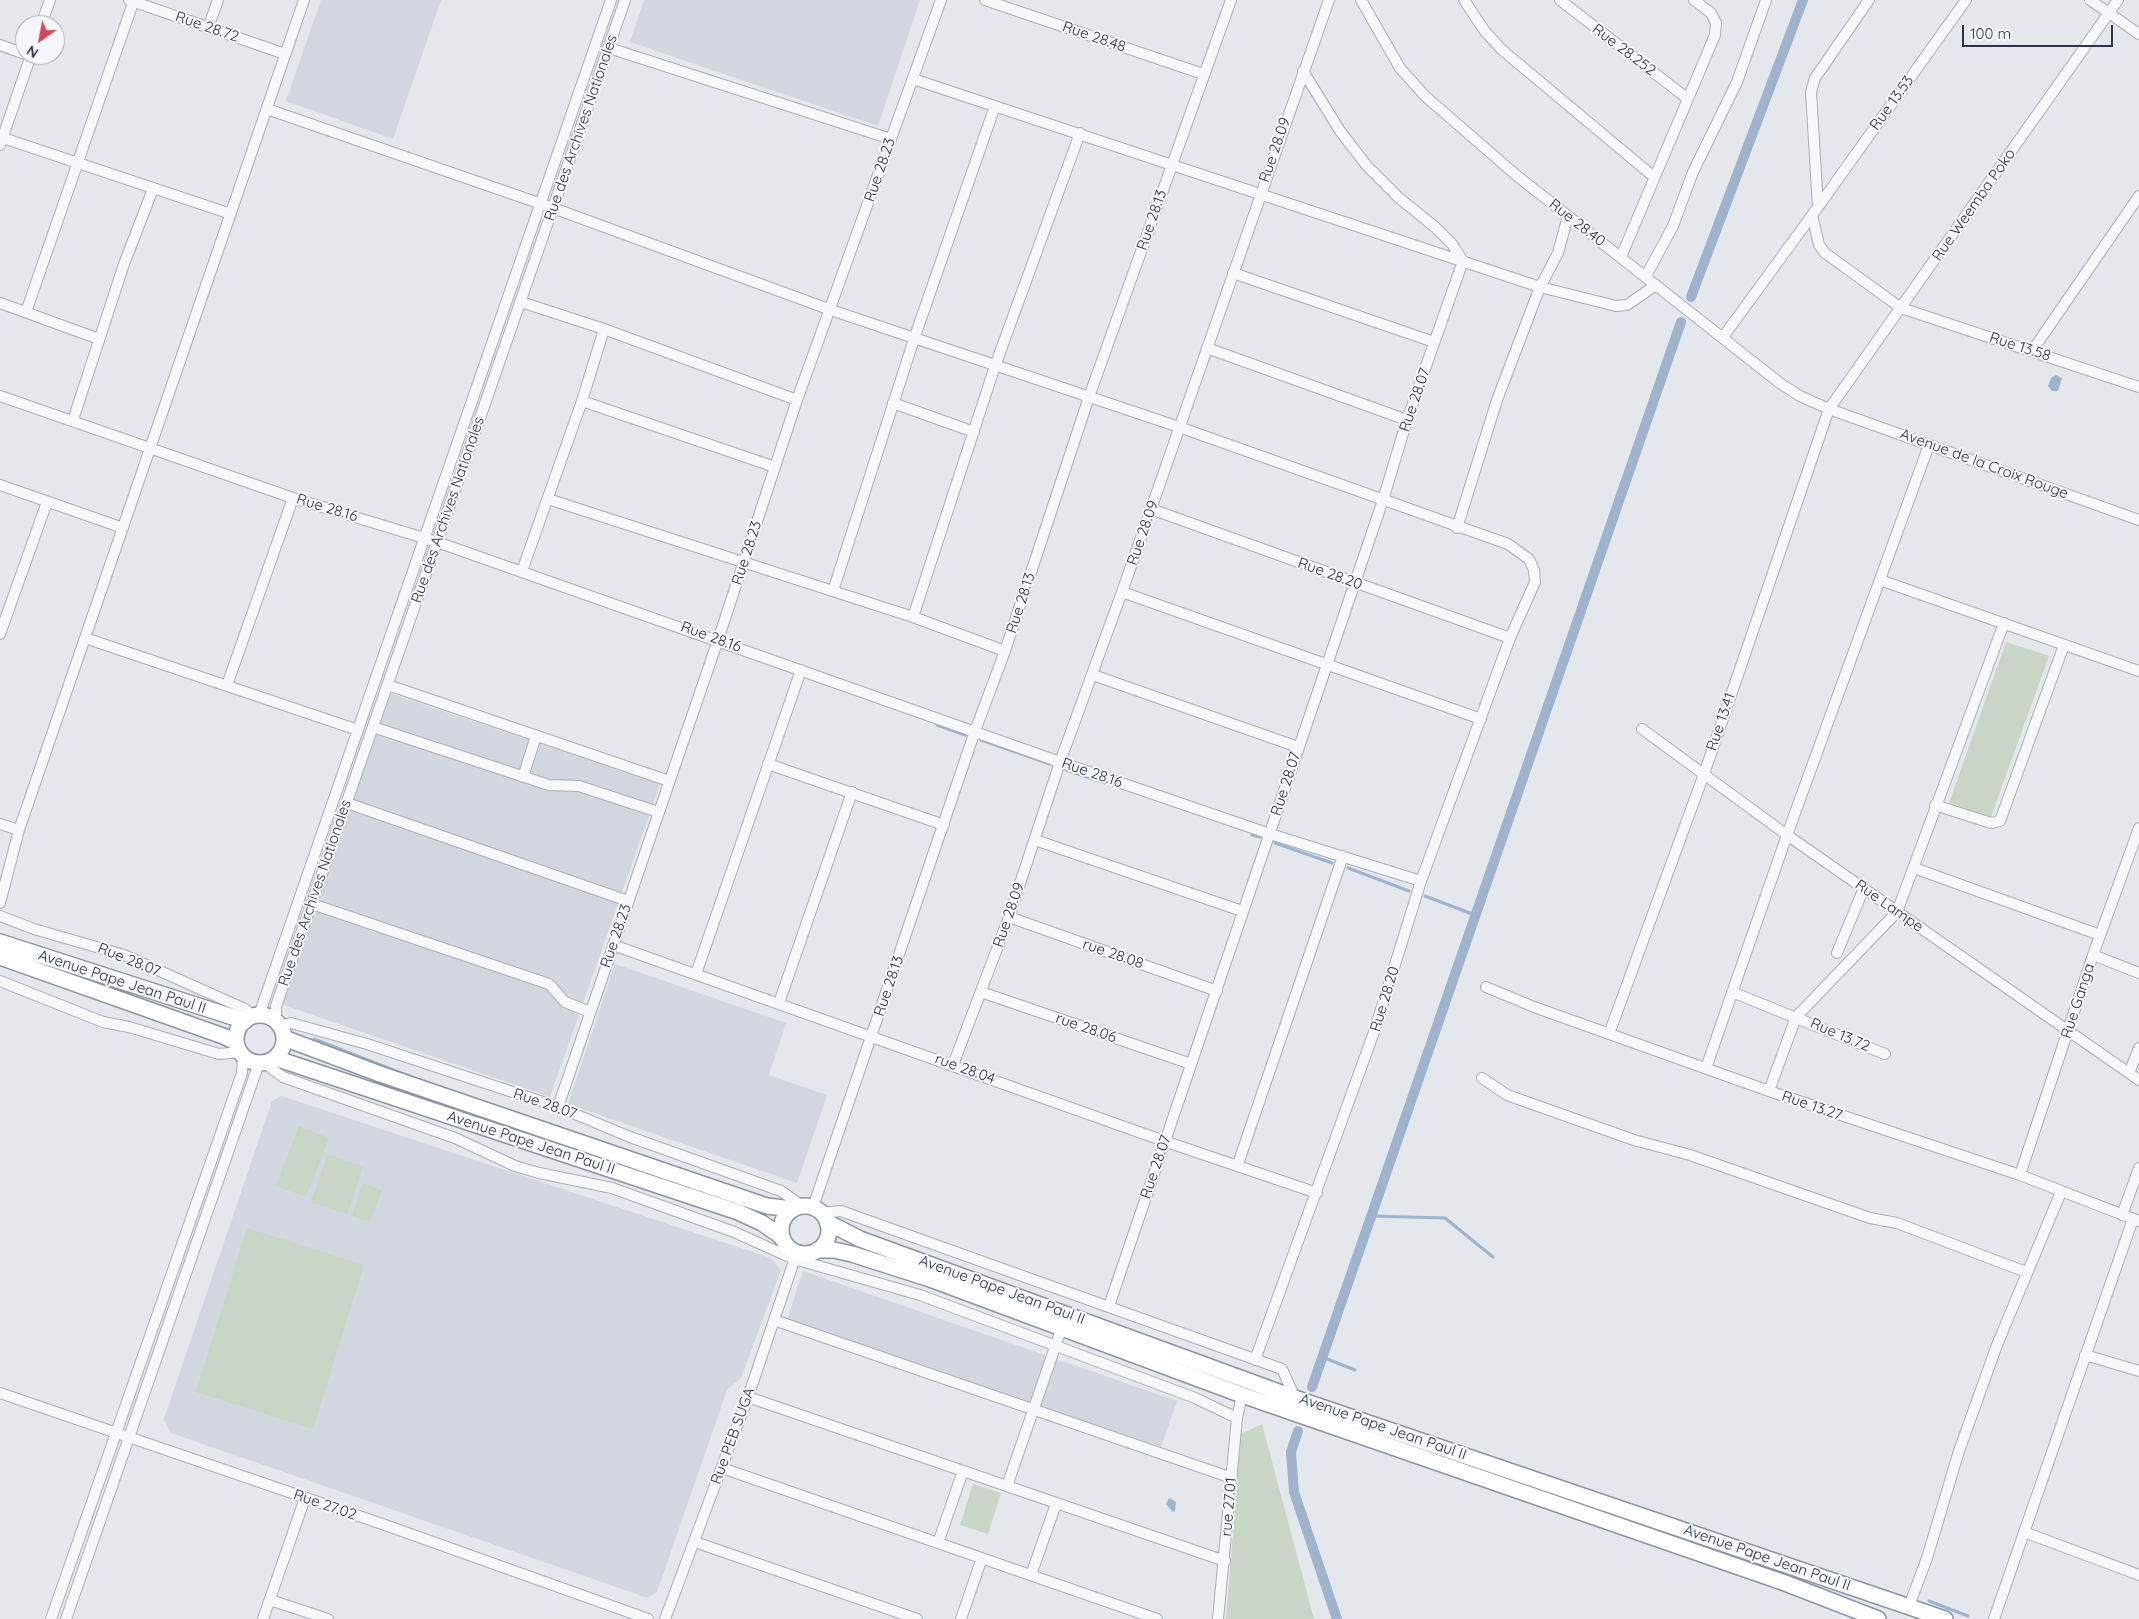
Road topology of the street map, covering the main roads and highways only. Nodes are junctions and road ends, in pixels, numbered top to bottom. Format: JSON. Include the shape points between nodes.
{"nodes":[{"id":1,"x":0,"y":942,"type":"edge"},
{"id":2,"x":0,"y":957,"type":"edge"},
{"id":3,"x":252,"y":1017,"type":"junction"},
{"id":4,"x":280,"y":1029,"type":"junction"},
{"id":5,"x":240,"y":1050,"type":"junction"},
{"id":6,"x":266,"y":1061,"type":"junction"},
{"id":7,"x":811,"y":1211,"type":"junction"},
{"id":8,"x":782,"y":1237,"type":"junction"},
{"id":9,"x":818,"y":1250,"type":"junction"},
{"id":10,"x":1878,"y":1619,"type":"edge"},
{"id":11,"x":1945,"y":1619,"type":"edge"}],
"edges":[{"from":1,"to":3,"type":"highway","name":"Avenue Pape Jean Paul II"},
{"from":2,"to":5,"type":"highway","name":"Avenue Pape Jean Paul II","via":[[224,1036]]},
{"from":3,"to":4,"type":"highway","name":"Avenue Pape Jean Paul II","via":[[267,1016]]},
{"from":3,"to":5,"type":"highway","via":[[237,1032]]},
{"from":4,"to":6,"type":"highway","via":[[282,1049]]},
{"from":4,"to":7,"type":"highway","name":"Avenue Pape Jean Paul II","via":[[380,1074],[767,1206]]},
{"from":5,"to":6,"type":"highway","name":"Avenue Pape Jean Paul II"},
{"from":6,"to":8,"type":"highway","name":"Avenue Pape Jean Paul II","via":[[738,1212]]},
{"from":7,"to":8,"type":"highway","via":[[782,1222]]},
{"from":7,"to":9,"type":"highway","via":[[828,1238]]},
{"from":7,"to":11,"type":"highway","name":"Avenue Pape Jean Paul II","via":[[860,1239],[1296,1398]]},
{"from":8,"to":9,"type":"highway","name":"Avenue Pape Jean Paul II","via":[[795,1256]]},
{"from":9,"to":10,"type":"highway","name":"Avenue Pape Jean Paul II","via":[[852,1254],[930,1279],[1242,1395],[1786,1583]]}]}
